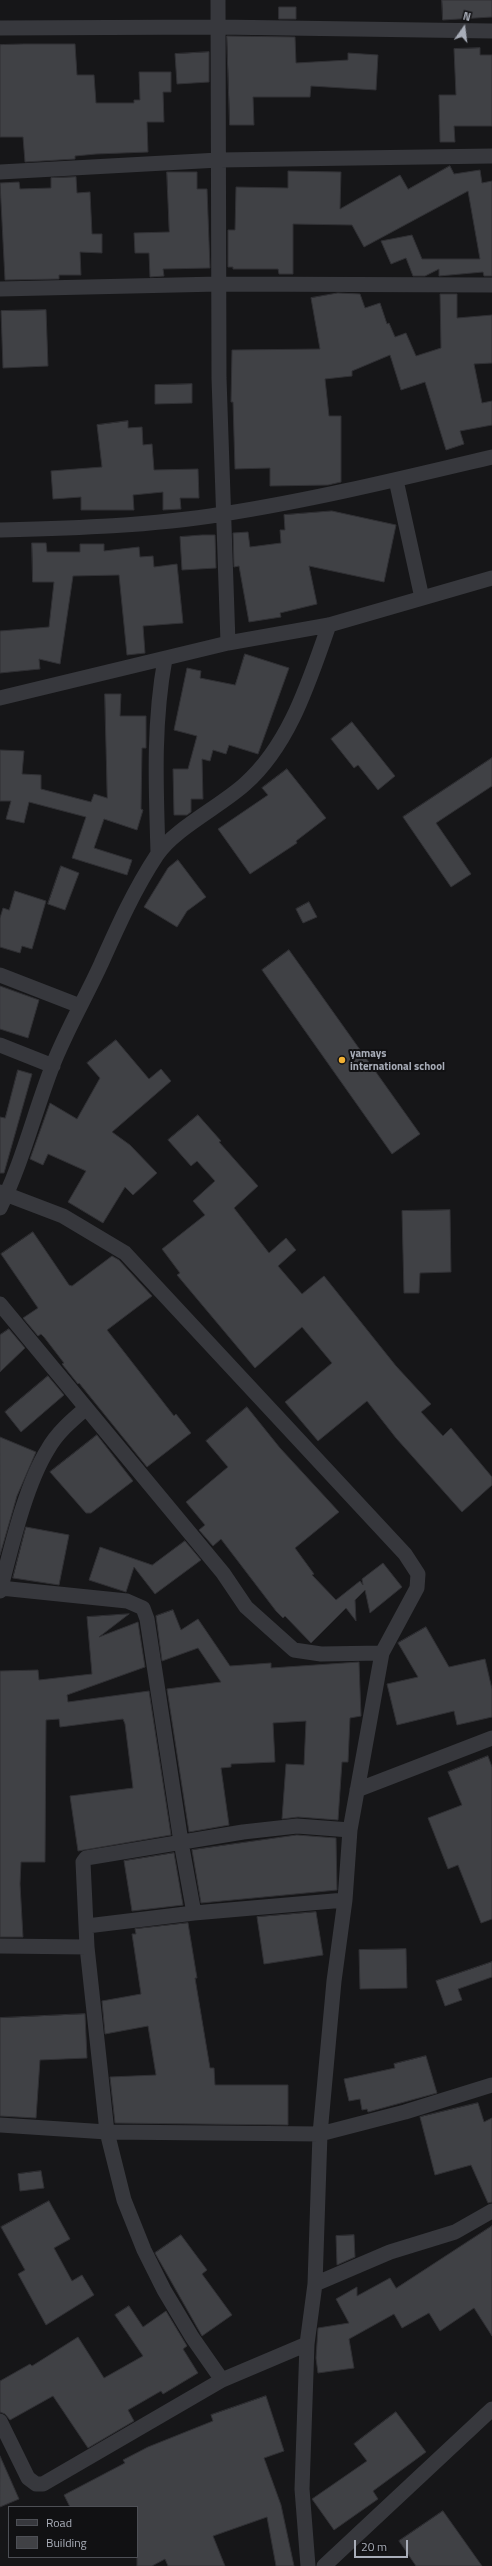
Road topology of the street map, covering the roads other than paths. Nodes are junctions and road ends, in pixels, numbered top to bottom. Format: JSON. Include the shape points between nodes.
{"nodes":[{"id":1,"x":218,"y":0,"type":"edge"},
{"id":2,"x":218,"y":27,"type":"junction"},
{"id":3,"x":0,"y":28,"type":"edge"},
{"id":4,"x":492,"y":31,"type":"edge"},
{"id":5,"x":492,"y":156,"type":"edge"},
{"id":6,"x":218,"y":160,"type":"junction"},
{"id":7,"x":0,"y":172,"type":"edge"},
{"id":8,"x":219,"y":284,"type":"junction"},
{"id":9,"x":492,"y":285,"type":"edge"},
{"id":10,"x":0,"y":289,"type":"edge"},
{"id":11,"x":492,"y":457,"type":"edge"},
{"id":12,"x":396,"y":480,"type":"junction"},
{"id":13,"x":223,"y":514,"type":"junction"},
{"id":14,"x":0,"y":530,"type":"edge"},
{"id":15,"x":492,"y":578,"type":"edge"},
{"id":16,"x":422,"y":598,"type":"junction"},
{"id":17,"x":328,"y":625,"type":"junction"},
{"id":18,"x":228,"y":643,"type":"junction"},
{"id":19,"x":165,"y":659,"type":"junction"},
{"id":20,"x":0,"y":698,"type":"edge"},
{"id":21,"x":158,"y":852,"type":"junction"},
{"id":22,"x":0,"y":975,"type":"edge"},
{"id":23,"x":80,"y":1006,"type":"junction"},
{"id":24,"x":0,"y":1045,"type":"edge"},
{"id":25,"x":53,"y":1066,"type":"junction"},
{"id":26,"x":4,"y":1192,"type":"edge"},
{"id":27,"x":0,"y":1208,"type":"edge"},
{"id":28,"x":0,"y":1304,"type":"edge"},
{"id":29,"x":85,"y":1409,"type":"junction"},
{"id":30,"x":0,"y":1589,"type":"edge"},
{"id":31,"x":382,"y":1654,"type":"junction"},
{"id":32,"x":492,"y":1738,"type":"edge"},
{"id":33,"x":357,"y":1790,"type":"junction"},
{"id":34,"x":350,"y":1830,"type":"junction"},
{"id":35,"x":181,"y":1842,"type":"junction"},
{"id":36,"x":345,"y":1900,"type":"junction"},
{"id":37,"x":194,"y":1913,"type":"junction"},
{"id":38,"x":87,"y":1926,"type":"junction"},
{"id":39,"x":0,"y":1946,"type":"edge"},
{"id":40,"x":87,"y":1947,"type":"junction"},
{"id":41,"x":492,"y":2085,"type":"edge"},
{"id":42,"x":0,"y":2126,"type":"edge"},
{"id":43,"x":107,"y":2132,"type":"junction"},
{"id":44,"x":320,"y":2134,"type":"junction"},
{"id":45,"x":492,"y":2211,"type":"edge"},
{"id":46,"x":315,"y":2284,"type":"junction"},
{"id":47,"x":307,"y":2344,"type":"junction"},
{"id":48,"x":222,"y":2380,"type":"junction"},
{"id":49,"x":492,"y":2409,"type":"edge"},
{"id":50,"x":0,"y":2421,"type":"edge"},
{"id":51,"x":308,"y":2566,"type":"edge"},
{"id":52,"x":324,"y":2566,"type":"edge"}],
"edges":[{"from":1,"to":2,"type":"street"},
{"from":2,"to":3,"type":"street"},
{"from":2,"to":4,"type":"street"},
{"from":2,"to":6,"type":"street"},
{"from":5,"to":6,"type":"street"},
{"from":6,"to":7,"type":"street"},
{"from":6,"to":8,"type":"street"},
{"from":8,"to":9,"type":"street"},
{"from":8,"to":10,"type":"street"},
{"from":8,"to":13,"type":"street"},
{"from":11,"to":12,"type":"street"},
{"from":12,"to":13,"type":"street"},
{"from":12,"to":16,"type":"street"},
{"from":13,"to":14,"type":"street","via":[[87,527]]},
{"from":13,"to":18,"type":"street"},
{"from":15,"to":16,"type":"street"},
{"from":16,"to":17,"type":"street"},
{"from":17,"to":18,"type":"street"},
{"from":17,"to":21,"type":"street","via":[[315,664],[282,740],[267,763],[245,785]]},
{"from":18,"to":19,"type":"street"},
{"from":19,"to":20,"type":"street"},
{"from":19,"to":21,"type":"street","via":[[157,710],[155,766]]},
{"from":21,"to":23,"type":"street","via":[[115,929]]},
{"from":22,"to":23,"type":"street"},
{"from":23,"to":25,"type":"street"},
{"from":24,"to":25,"type":"street"},
{"from":25,"to":26,"type":"street"},
{"from":26,"to":27,"type":"street"},
{"from":26,"to":31,"type":"street","via":[[63,1216],[125,1253],[405,1554],[418,1574],[417,1588]]},
{"from":28,"to":29,"type":"street"},
{"from":29,"to":30,"type":"street","via":[[47,1449],[11,1546]]},
{"from":29,"to":31,"type":"street","via":[[223,1573],[246,1607],[294,1650],[321,1654]]},
{"from":30,"to":35,"type":"street","via":[[127,1601],[143,1608],[147,1619]]},
{"from":31,"to":33,"type":"street"},
{"from":32,"to":33,"type":"street"},
{"from":33,"to":34,"type":"street"},
{"from":34,"to":35,"type":"street","via":[[297,1826]]},
{"from":34,"to":36,"type":"street"},
{"from":35,"to":37,"type":"street"},
{"from":35,"to":38,"type":"street","via":[[84,1859],[82,1868]]},
{"from":36,"to":37,"type":"street"},
{"from":36,"to":44,"type":"street","via":[[334,1981]]},
{"from":37,"to":38,"type":"street"},
{"from":38,"to":40,"type":"street"},
{"from":39,"to":40,"type":"street"},
{"from":40,"to":43,"type":"street"},
{"from":41,"to":44,"type":"street","via":[[405,2112]]},
{"from":42,"to":43,"type":"street"},
{"from":43,"to":44,"type":"street"},
{"from":43,"to":48,"type":"street","via":[[124,2200],[144,2250],[192,2337]]},
{"from":44,"to":46,"type":"street"},
{"from":45,"to":46,"type":"street","via":[[455,2232],[390,2252]]},
{"from":46,"to":47,"type":"street"},
{"from":47,"to":48,"type":"street"},
{"from":47,"to":51,"type":"street","via":[[302,2489]]},
{"from":48,"to":50,"type":"street","via":[[43,2484],[36,2484],[28,2478]]},
{"from":49,"to":52,"type":"street"}]}
